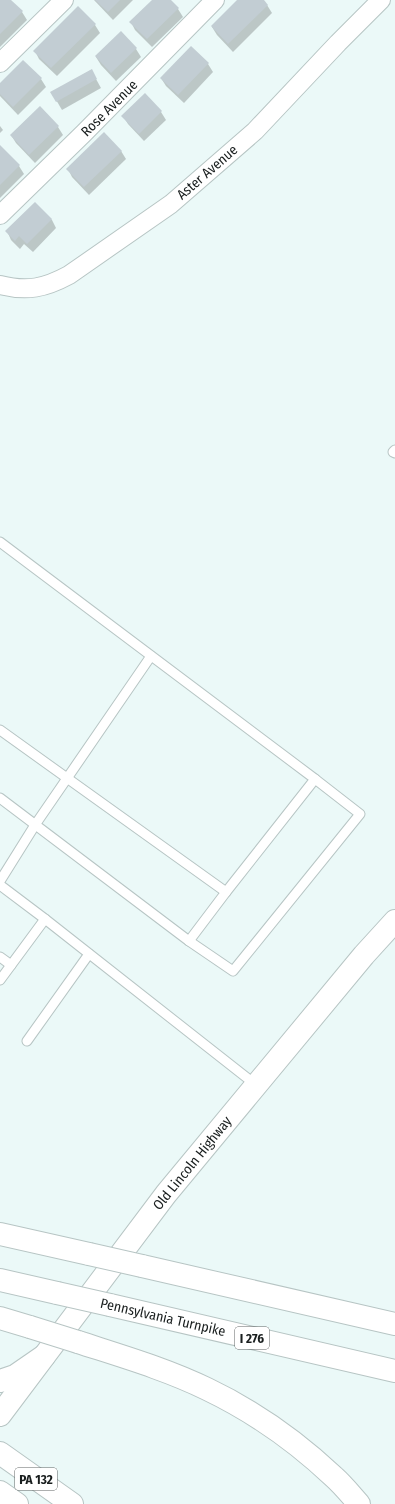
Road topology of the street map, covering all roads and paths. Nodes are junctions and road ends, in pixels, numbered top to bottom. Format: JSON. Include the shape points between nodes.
{"nodes":[{"id":1,"x":64,"y":0,"type":"edge"},
{"id":2,"x":215,"y":0,"type":"edge"},
{"id":3,"x":382,"y":0,"type":"edge"},
{"id":4,"x":0,"y":63,"type":"edge"},
{"id":5,"x":0,"y":214,"type":"edge"},
{"id":6,"x":0,"y":285,"type":"edge"},
{"id":7,"x":395,"y":450,"type":"edge"},
{"id":8,"x":395,"y":453,"type":"edge"},
{"id":9,"x":0,"y":542,"type":"edge"},
{"id":10,"x":151,"y":656,"type":"junction"},
{"id":11,"x":0,"y":730,"type":"edge"},
{"id":12,"x":68,"y":778,"type":"junction"},
{"id":13,"x":315,"y":779,"type":"junction"},
{"id":14,"x":0,"y":798,"type":"edge"},
{"id":15,"x":35,"y":825,"type":"junction"},
{"id":16,"x":0,"y":881,"type":"edge"},
{"id":17,"x":0,"y":885,"type":"edge"},
{"id":18,"x":226,"y":892,"type":"junction"},
{"id":19,"x":45,"y":919,"type":"junction"},
{"id":20,"x":395,"y":921,"type":"edge"},
{"id":21,"x":189,"y":941,"type":"junction"},
{"id":22,"x":89,"y":954,"type":"junction"},
{"id":23,"x":0,"y":957,"type":"edge"},
{"id":24,"x":11,"y":965,"type":"junction"},
{"id":25,"x":0,"y":980,"type":"edge"},
{"id":26,"x":27,"y":1041,"type":"dead end"},
{"id":27,"x":256,"y":1086,"type":"junction"},
{"id":28,"x":0,"y":1234,"type":"edge"},
{"id":29,"x":0,"y":1280,"type":"edge"},
{"id":30,"x":0,"y":1318,"type":"edge"},
{"id":31,"x":395,"y":1324,"type":"edge"},
{"id":32,"x":44,"y":1356,"type":"junction"},
{"id":33,"x":395,"y":1371,"type":"edge"},
{"id":34,"x":0,"y":1380,"type":"edge"},
{"id":35,"x":0,"y":1415,"type":"edge"},
{"id":36,"x":0,"y":1453,"type":"edge"},
{"id":37,"x":0,"y":1492,"type":"edge"},
{"id":38,"x":17,"y":1504,"type":"edge"},
{"id":39,"x":72,"y":1504,"type":"edge"},
{"id":40,"x":359,"y":1504,"type":"edge"}],
"edges":[{"from":1,"to":4,"type":"street"},
{"from":2,"to":5,"type":"street","name":"Rose Avenue"},
{"from":3,"to":6,"type":"street","name":"Aster Avenue","via":[[255,131],[170,204],[54,283],[32,289],[15,289]]},
{"from":7,"to":8,"type":"lane"},
{"from":9,"to":10,"type":"lane"},
{"from":10,"to":12,"type":"lane"},
{"from":10,"to":13,"type":"lane"},
{"from":11,"to":12,"type":"lane"},
{"from":12,"to":15,"type":"lane"},
{"from":12,"to":18,"type":"lane"},
{"from":13,"to":18,"type":"lane"},
{"from":13,"to":21,"type":"lane","via":[[360,814],[233,971]]},
{"from":14,"to":15,"type":"lane"},
{"from":15,"to":16,"type":"lane"},
{"from":15,"to":21,"type":"lane"},
{"from":17,"to":19,"type":"lane"},
{"from":18,"to":21,"type":"lane"},
{"from":19,"to":22,"type":"lane"},
{"from":19,"to":24,"type":"lane"},
{"from":20,"to":27,"type":"main road","name":"Old Lincoln Highway"},
{"from":22,"to":26,"type":"lane"},
{"from":22,"to":27,"type":"lane"},
{"from":23,"to":24,"type":"lane"},
{"from":24,"to":25,"type":"lane"},
{"from":27,"to":32,"type":"main road","name":"Old Lincoln Highway","via":[[166,1194]]},
{"from":28,"to":31,"type":"main road","bridge":true},
{"from":29,"to":33,"type":"main road","name":"Pennsylvania Turnpike","number":"I 276","bridge":true},
{"from":30,"to":40,"type":"main road","bridge":true,"via":[[78,1342],[207,1389],[274,1428],[334,1477]]},
{"from":32,"to":34,"type":"main road","via":[[15,1376]]},
{"from":32,"to":35,"type":"main road","name":"Old Lincoln Highway"},
{"from":36,"to":39,"type":"main road","number":"PA 132"},
{"from":37,"to":38,"type":"main road","number":"PA 132"}]}
